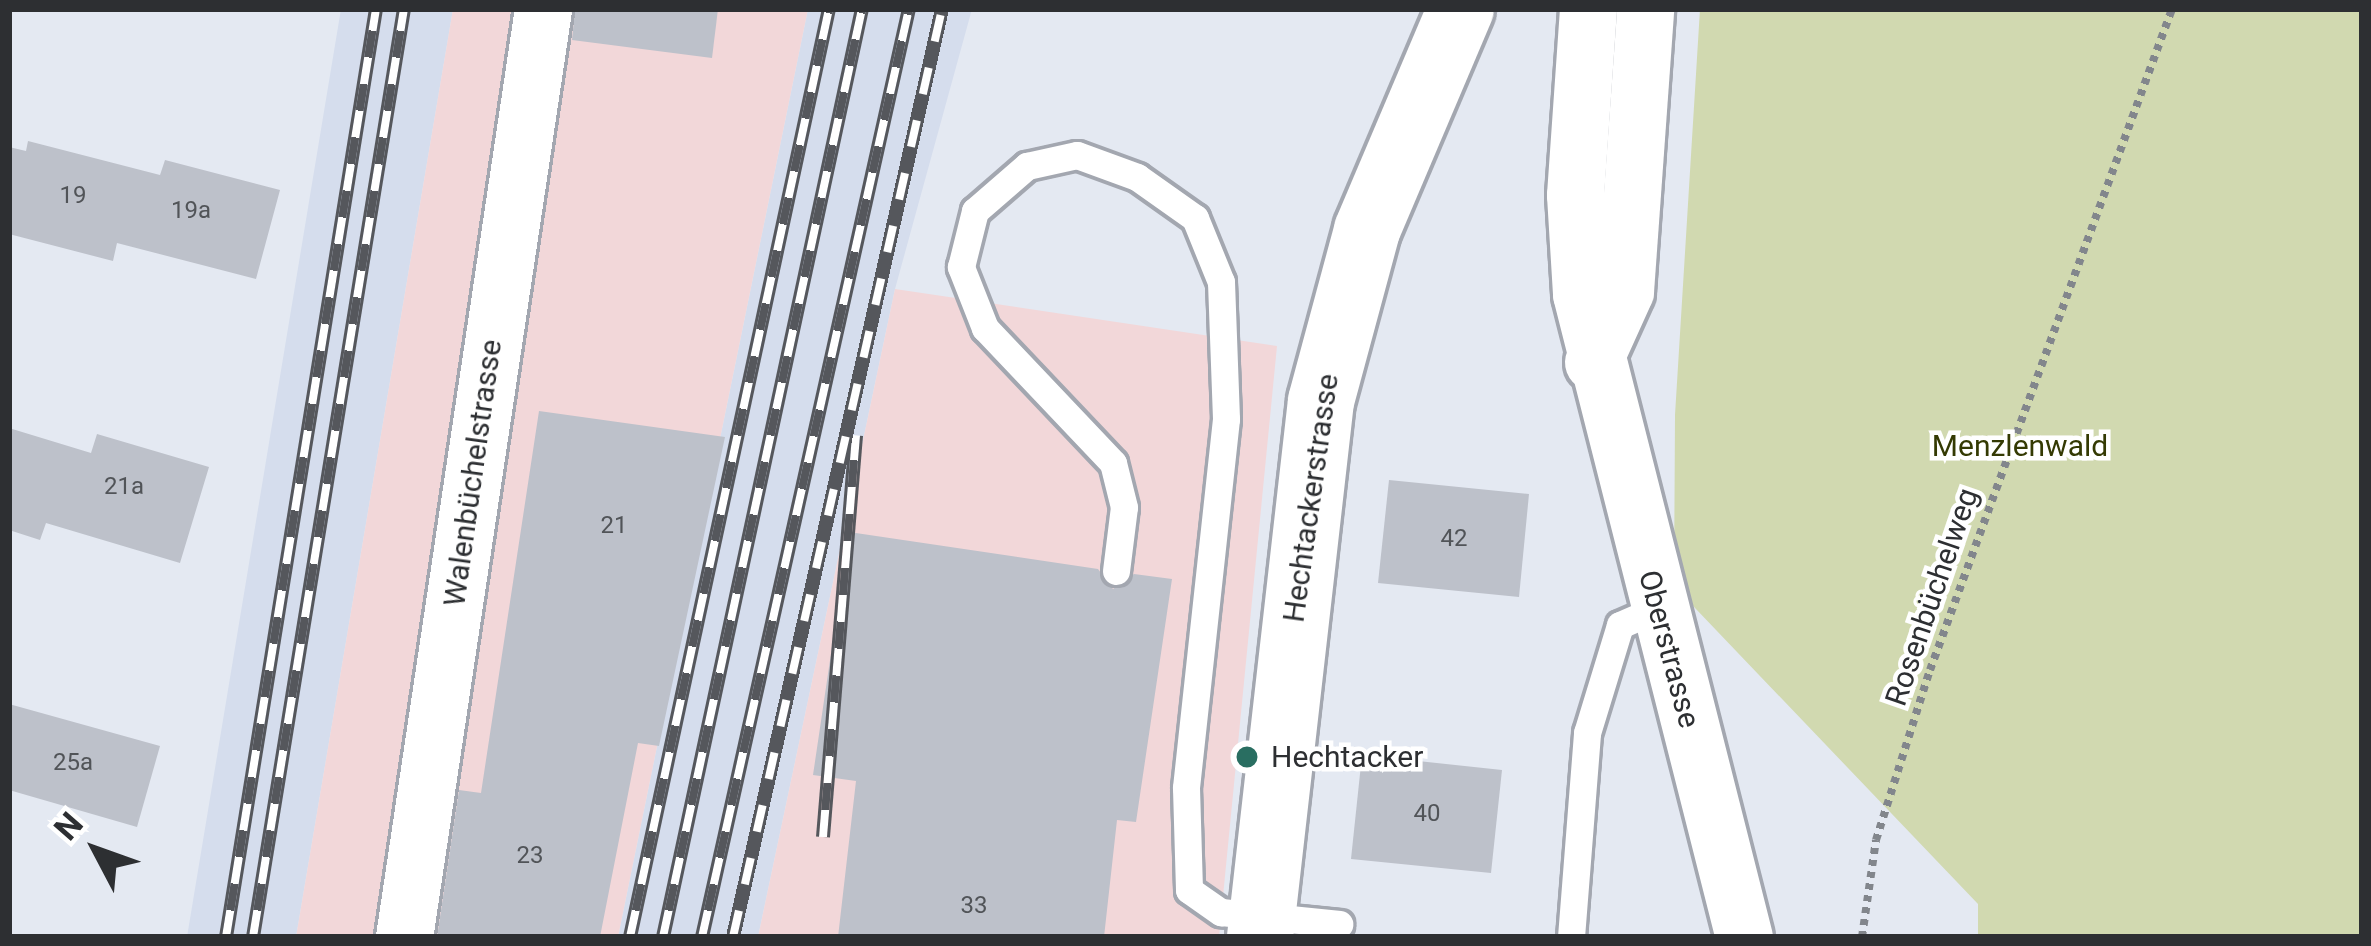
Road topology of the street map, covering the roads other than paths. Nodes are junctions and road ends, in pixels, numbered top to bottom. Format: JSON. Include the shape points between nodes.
{"nodes":[{"id":1,"x":543,"y":9,"type":"edge"},
{"id":2,"x":1460,"y":9,"type":"edge"},
{"id":3,"x":1588,"y":9,"type":"edge"},
{"id":4,"x":1645,"y":9,"type":"edge"},
{"id":5,"x":1593,"y":362,"type":"junction"},
{"id":6,"x":1116,"y":571,"type":"dead end"},
{"id":7,"x":1657,"y":609,"type":"junction"},
{"id":8,"x":1340,"y":925,"type":"dead end"},
{"id":9,"x":1261,"y":927,"type":"edge"},
{"id":10,"x":404,"y":937,"type":"edge"},
{"id":11,"x":1570,"y":937,"type":"edge"},
{"id":12,"x":1744,"y":937,"type":"edge"}],
"edges":[{"from":1,"to":10,"type":"street","name":"Walenbüchelstrasse"},
{"from":2,"to":9,"type":"street","name":"Hechtackerstrasse","via":[[1367,230],[1321,401]]},
{"from":3,"to":5,"type":"street","name":"Oberstrasse","via":[[1575,195]]},
{"from":4,"to":5,"type":"street","via":[[1625,291]]},
{"from":5,"to":7,"type":"street","name":"Oberstrasse"},
{"from":6,"to":9,"type":"lane","via":[[1124,507],[1113,463],[985,328],[961,267],[975,212],[1027,166],[1077,154],[1137,177],[1195,218],[1221,282],[1226,419],[1186,788],[1189,890]]},
{"from":7,"to":11,"type":"lane","via":[[1620,625],[1587,733]]},
{"from":7,"to":12,"type":"street","name":"Oberstrasse"},
{"from":8,"to":9,"type":"lane"}]}
